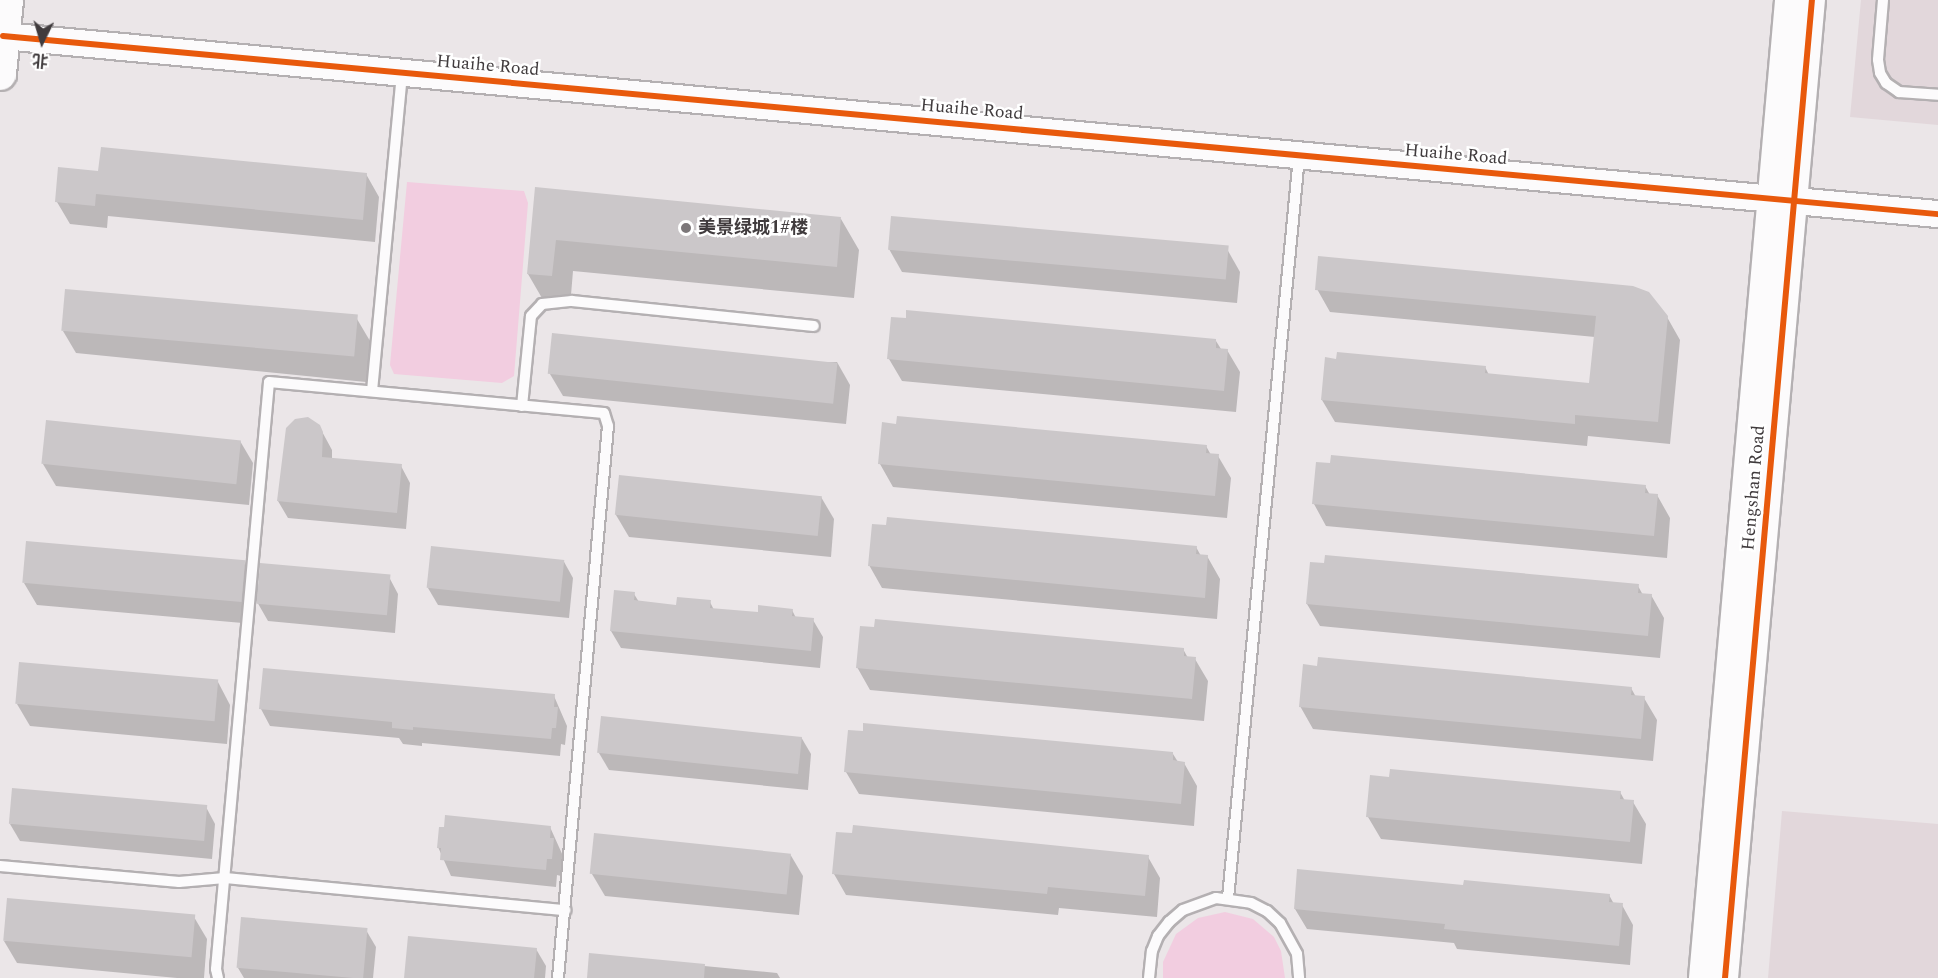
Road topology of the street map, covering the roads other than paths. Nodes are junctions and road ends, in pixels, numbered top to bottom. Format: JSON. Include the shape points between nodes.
{"nodes":[{"id":1,"x":7,"y":0,"type":"edge"},
{"id":2,"x":1788,"y":0,"type":"edge"},
{"id":3,"x":1812,"y":0,"type":"edge"},
{"id":4,"x":1883,"y":0,"type":"edge"},
{"id":5,"x":3,"y":36,"type":"junction"},
{"id":6,"x":402,"y":73,"type":"junction"},
{"id":7,"x":0,"y":74,"type":"edge"},
{"id":8,"x":1938,"y":95,"type":"edge"},
{"id":9,"x":1299,"y":156,"type":"junction"},
{"id":10,"x":1782,"y":200,"type":"junction"},
{"id":11,"x":1938,"y":214,"type":"edge"},
{"id":12,"x":814,"y":326,"type":"dead end"},
{"id":13,"x":372,"y":391,"type":"junction"},
{"id":14,"x":522,"y":406,"type":"junction"},
{"id":15,"x":0,"y":866,"type":"edge"},
{"id":16,"x":225,"y":878,"type":"junction"},
{"id":17,"x":1228,"y":898,"type":"junction"},
{"id":18,"x":564,"y":910,"type":"junction"},
{"id":19,"x":219,"y":978,"type":"edge"},
{"id":20,"x":558,"y":978,"type":"edge"},
{"id":21,"x":1149,"y":978,"type":"edge"},
{"id":22,"x":1299,"y":978,"type":"edge"},
{"id":23,"x":1701,"y":978,"type":"edge"},
{"id":24,"x":1725,"y":978,"type":"edge"}],
"edges":[{"from":1,"to":5,"type":"main road"},
{"from":2,"to":10,"type":"street","name":"Hengshan Road"},
{"from":3,"to":10,"type":"street","name":"Hengshan Road"},
{"from":4,"to":8,"type":"lane","via":[[1880,73],[1899,92]]},
{"from":5,"to":6,"type":"street","name":"Huaihe Road"},
{"from":5,"to":7,"type":"main road"},
{"from":6,"to":9,"type":"street","name":"Huaihe Road"},
{"from":6,"to":13,"type":"lane"},
{"from":9,"to":10,"type":"street","name":"Huaihe Road"},
{"from":9,"to":17,"type":"lane"},
{"from":10,"to":11,"type":"street","name":"Huaihe Road"},
{"from":10,"to":23,"type":"street","name":"Hengshan Road"},
{"from":10,"to":24,"type":"street","name":"Hengshan Road"},
{"from":12,"to":14,"type":"lane","via":[[572,301],[542,304],[531,316]]},
{"from":13,"to":14,"type":"lane"},
{"from":13,"to":16,"type":"lane","via":[[269,382]]},
{"from":14,"to":18,"type":"lane","via":[[604,413],[608,426]]},
{"from":15,"to":16,"type":"lane","via":[[179,882]]},
{"from":16,"to":18,"type":"lane"},
{"from":16,"to":19,"type":"lane","via":[[216,969]]},
{"from":17,"to":21,"type":"lane","via":[[1198,902],[1169,922],[1152,951]]},
{"from":17,"to":22,"type":"lane","via":[[1251,903],[1280,923],[1297,954]]},
{"from":18,"to":20,"type":"lane"}]}
